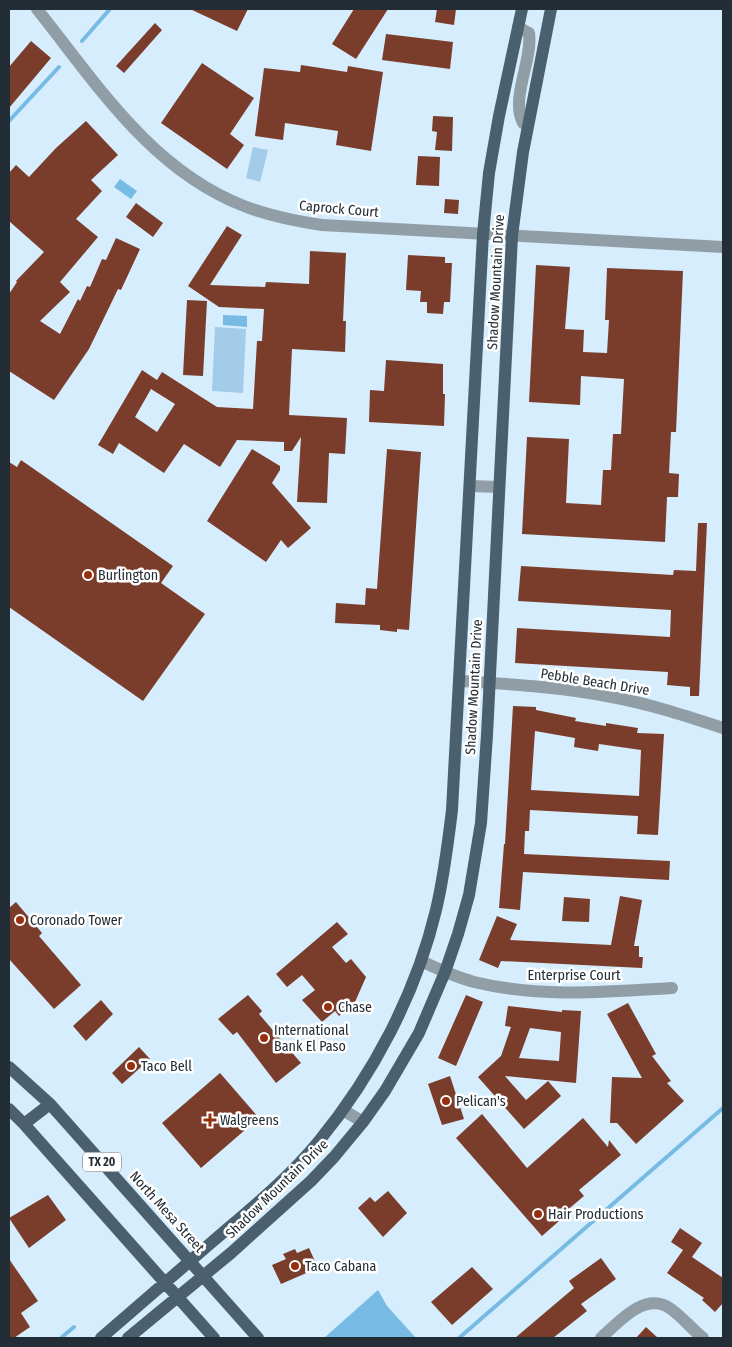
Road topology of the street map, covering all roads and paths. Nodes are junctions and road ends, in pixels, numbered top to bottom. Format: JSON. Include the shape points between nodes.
{"nodes":[{"id":1,"x":37,"y":9,"type":"edge"},
{"id":2,"x":522,"y":9,"type":"edge"},
{"id":3,"x":551,"y":9,"type":"edge"},
{"id":4,"x":518,"y":27,"type":"junction"},
{"id":5,"x":528,"y":124,"type":"junction"},
{"id":6,"x":483,"y":234,"type":"junction"},
{"id":7,"x":512,"y":236,"type":"junction"},
{"id":8,"x":723,"y":246,"type":"edge"},
{"id":9,"x":470,"y":486,"type":"junction"},
{"id":10,"x":499,"y":487,"type":"junction"},
{"id":11,"x":459,"y":681,"type":"junction"},
{"id":12,"x":490,"y":683,"type":"junction"},
{"id":13,"x":723,"y":728,"type":"edge"},
{"id":14,"x":420,"y":961,"type":"junction"},
{"id":15,"x":445,"y":972,"type":"junction"},
{"id":16,"x":672,"y":988,"type":"dead end"},
{"id":17,"x":9,"y":1067,"type":"edge"},
{"id":18,"x":50,"y":1104,"type":"junction"},
{"id":19,"x":9,"y":1109,"type":"edge"},
{"id":20,"x":343,"y":1110,"type":"junction"},
{"id":21,"x":363,"y":1122,"type":"junction"},
{"id":22,"x":24,"y":1124,"type":"junction"},
{"id":23,"x":190,"y":1261,"type":"junction"},
{"id":24,"x":204,"y":1276,"type":"junction"},
{"id":25,"x":165,"y":1282,"type":"junction"},
{"id":26,"x":178,"y":1297,"type":"junction"},
{"id":27,"x":101,"y":1338,"type":"edge"},
{"id":28,"x":128,"y":1338,"type":"edge"},
{"id":29,"x":214,"y":1338,"type":"edge"},
{"id":30,"x":258,"y":1338,"type":"edge"},
{"id":31,"x":601,"y":1338,"type":"edge"},
{"id":32,"x":703,"y":1338,"type":"edge"}],
"edges":[{"from":1,"to":6,"type":"street","name":"Caprock Court","via":[[134,129],[165,159],[213,192],[243,206],[315,224]]},
{"from":2,"to":4,"type":"main road","name":"Shadow Mountain Drive"},
{"from":3,"to":5,"type":"main road","name":"Shadow Mountain Drive"},
{"from":4,"to":5,"type":"street","via":[[529,32],[531,43],[520,102],[521,118]]},
{"from":4,"to":6,"type":"main road","name":"Shadow Mountain Drive","via":[[489,173]]},
{"from":5,"to":7,"type":"main road","name":"Shadow Mountain Drive"},
{"from":6,"to":7,"type":"street","name":"Caprock Court"},
{"from":6,"to":9,"type":"main road","name":"Shadow Mountain Drive"},
{"from":7,"to":8,"type":"street","name":"Caprock Court"},
{"from":7,"to":10,"type":"main road","name":"Shadow Mountain Drive"},
{"from":9,"to":10,"type":"street"},
{"from":9,"to":11,"type":"main road","name":"Shadow Mountain Drive"},
{"from":10,"to":12,"type":"main road","name":"Shadow Mountain Drive"},
{"from":11,"to":12,"type":"street","name":"Pebble Beach Drive"},
{"from":11,"to":14,"type":"main road","name":"Shadow Mountain Drive","via":[[447,852],[436,912]]},
{"from":12,"to":13,"type":"street","name":"Pebble Beach Drive","via":[[611,696]]},
{"from":12,"to":15,"type":"main road","name":"Shadow Mountain Drive","via":[[477,855],[462,922]]},
{"from":14,"to":15,"type":"street","name":"Enterprise Court"},
{"from":14,"to":20,"type":"main road","name":"Shadow Mountain Drive","via":[[386,1040]]},
{"from":15,"to":16,"type":"street","name":"Enterprise Court","via":[[473,982],[522,991],[575,993]]},
{"from":15,"to":21,"type":"main road","name":"Shadow Mountain Drive","via":[[403,1062]]},
{"from":17,"to":18,"type":"main road","name":"North Mesa Street","number":"TX 20"},
{"from":18,"to":22,"type":"main road"},
{"from":18,"to":23,"type":"main road","name":"North Mesa Street","number":"TX 20"},
{"from":19,"to":22,"type":"main road","number":"TX 20"},
{"from":20,"to":21,"type":"street"},
{"from":20,"to":23,"type":"main road","name":"Shadow Mountain Drive","via":[[286,1177]]},
{"from":21,"to":24,"type":"main road","name":"Shadow Mountain Drive","via":[[311,1181]]},
{"from":22,"to":25,"type":"main road","number":"TX 20"},
{"from":23,"to":24,"type":"main road","name":"North Mesa Street","number":"TX 20"},
{"from":23,"to":25,"type":"main road","name":"Shadow Mountain Drive"},
{"from":24,"to":26,"type":"main road","name":"Shadow Mountain Drive"},
{"from":24,"to":30,"type":"main road","name":"North Mesa Street","number":"TX 20"},
{"from":25,"to":26,"type":"main road","number":"TX 20"},
{"from":25,"to":27,"type":"main road","name":"Shadow Mountain Drive"},
{"from":26,"to":28,"type":"main road","name":"Shadow Mountain Drive"},
{"from":26,"to":29,"type":"main road","number":"TX 20"},
{"from":31,"to":32,"type":"street","via":[[634,1310],[654,1303],[670,1308]]}]}
